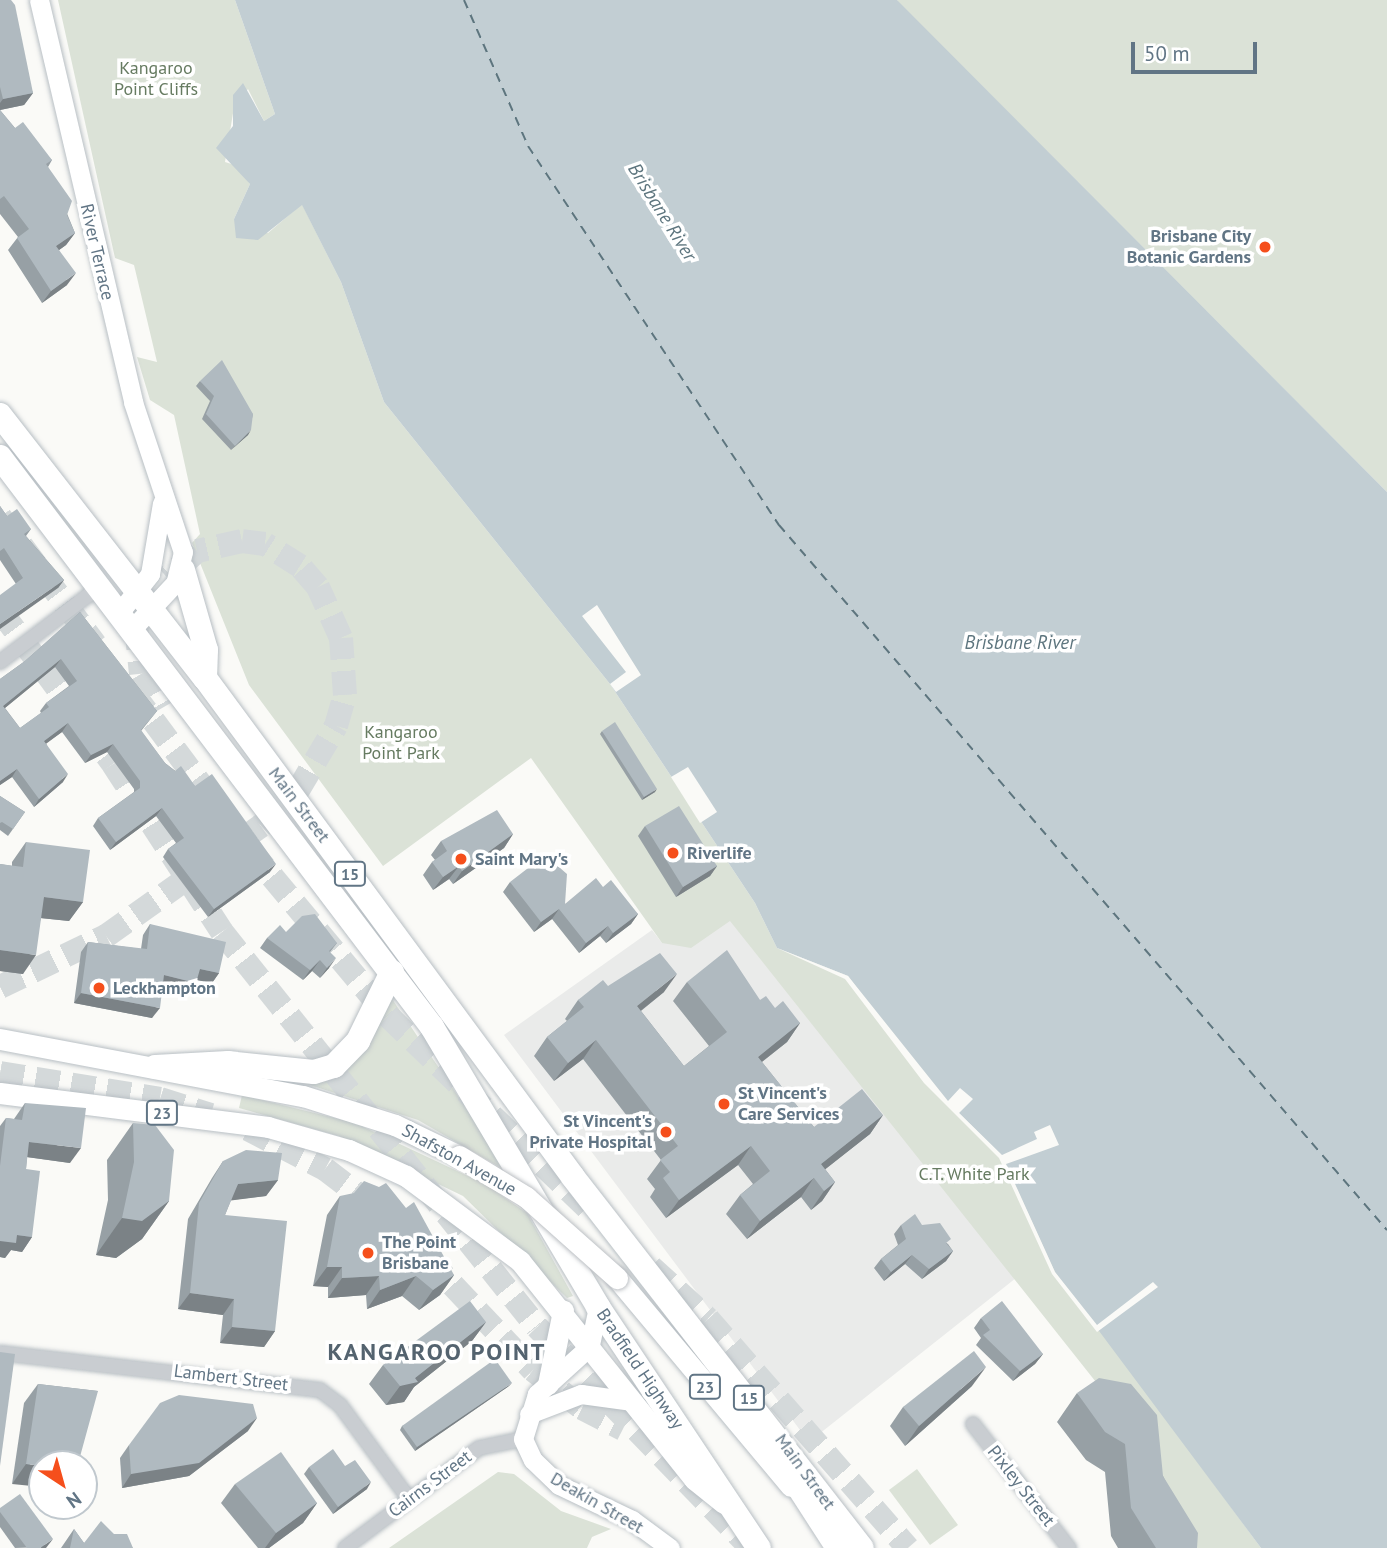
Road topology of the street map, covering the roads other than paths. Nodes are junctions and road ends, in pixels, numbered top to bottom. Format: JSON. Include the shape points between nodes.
{"nodes":[{"id":1,"x":39,"y":0,"type":"edge"},
{"id":2,"x":0,"y":415,"type":"edge"},
{"id":3,"x":0,"y":457,"type":"edge"},
{"id":4,"x":162,"y":503,"type":"junction"},
{"id":5,"x":183,"y":570,"type":"junction"},
{"id":6,"x":99,"y":587,"type":"junction"},
{"id":7,"x":145,"y":600,"type":"junction"},
{"id":8,"x":125,"y":621,"type":"junction"},
{"id":9,"x":0,"y":662,"type":"edge"},
{"id":10,"x":205,"y":678,"type":"junction"},
{"id":11,"x":392,"y":972,"type":"junction"},
{"id":12,"x":0,"y":1039,"type":"edge"},
{"id":13,"x":155,"y":1067,"type":"junction"},
{"id":14,"x":0,"y":1093,"type":"edge"},
{"id":15,"x":530,"y":1185,"type":"joint"},
{"id":16,"x":667,"y":1300,"type":"junction"},
{"id":17,"x":598,"y":1307,"type":"junction"},
{"id":18,"x":564,"y":1311,"type":"junction"},
{"id":19,"x":590,"y":1346,"type":"junction"},
{"id":20,"x":0,"y":1353,"type":"edge"},
{"id":21,"x":548,"y":1384,"type":"junction"},
{"id":22,"x":631,"y":1401,"type":"junction"},
{"id":23,"x":529,"y":1414,"type":"junction"},
{"id":24,"x":973,"y":1424,"type":"dead end"},
{"id":25,"x":523,"y":1439,"type":"junction"},
{"id":26,"x":797,"y":1492,"type":"junction"},
{"id":27,"x":409,"y":1499,"type":"junction"},
{"id":28,"x":724,"y":1503,"type":"junction"},
{"id":29,"x":345,"y":1548,"type":"edge"},
{"id":30,"x":670,"y":1548,"type":"edge"},
{"id":31,"x":759,"y":1548,"type":"edge"},
{"id":32,"x":838,"y":1548,"type":"edge"},
{"id":33,"x":862,"y":1548,"type":"edge"},
{"id":34,"x":1069,"y":1548,"type":"edge"}],
"edges":[{"from":1,"to":4,"type":"main road","name":"River Terrace"},
{"from":2,"to":7,"type":"highway","name":"Main Street","number":"15"},
{"from":3,"to":6,"type":"highway","name":"Main Street","number":"15"},
{"from":4,"to":5,"type":"main road","name":"River Terrace","via":[[176,526]]},
{"from":4,"to":7,"type":"main road","name":"River Terrace"},
{"from":5,"to":7,"type":"main road","name":"River Terrace"},
{"from":5,"to":10,"type":"highway","via":[[206,650]]},
{"from":6,"to":8,"type":"highway","name":"Main Street","number":"15"},
{"from":6,"to":9,"type":"street"},
{"from":7,"to":8,"type":"main road","name":"River Terrace"},
{"from":7,"to":10,"type":"highway","name":"Main Street","number":"15"},
{"from":8,"to":11,"type":"highway","name":"Main Street","number":"15"},
{"from":10,"to":16,"type":"highway","name":"Main Street","number":"15"},
{"from":11,"to":13,"type":"highway","via":[[358,1041],[334,1066],[314,1072],[228,1062]]},
{"from":11,"to":15,"type":"highway","name":"Main Street","number":"15"},
{"from":12,"to":13,"type":"main road","name":"Shafston Avenue","number":"23"},
{"from":13,"to":26,"type":"main road","name":"Shafston Avenue","number":"23","bridge":true,"via":[[346,1108],[459,1156],[526,1197],[617,1278]]},
{"from":14,"to":18,"type":"main road","number":"23","via":[[268,1127],[349,1150],[406,1176],[467,1216],[520,1261]]},
{"from":15,"to":17,"type":"highway","name":"Bradfield Highway","number":"15"},
{"from":16,"to":26,"type":"highway","name":"Main Street","number":"15","via":[[678,1324],[772,1446]]},
{"from":16,"to":33,"type":"highway","name":"Main Street","number":"15","via":[[687,1318]]},
{"from":17,"to":19,"type":"main road"},
{"from":17,"to":28,"type":"highway","name":"Bradfield Highway","number":"15","via":[[706,1465]]},
{"from":18,"to":19,"type":"main road","number":"23"},
{"from":18,"to":21,"type":"main road"},
{"from":19,"to":21,"type":"main road"},
{"from":19,"to":22,"type":"main road","number":"23"},
{"from":20,"to":27,"type":"street","name":"Lambert Street","via":[[320,1390],[340,1405]]},
{"from":21,"to":23,"type":"main road"},
{"from":22,"to":23,"type":"main road","via":[[581,1394]]},
{"from":22,"to":28,"type":"main road","number":"23","via":[[694,1479]]},
{"from":23,"to":25,"type":"main road"},
{"from":24,"to":34,"type":"street","name":"Pixley Street"},
{"from":25,"to":27,"type":"street","name":"Cairns Street","via":[[479,1448]]},
{"from":25,"to":30,"type":"main road","name":"Deakin Street","via":[[533,1460],[558,1485],[632,1520]]},
{"from":26,"to":32,"type":"highway","name":"Main Street","number":"15"},
{"from":27,"to":29,"type":"street","name":"Cairns Street"},
{"from":28,"to":31,"type":"highway","name":"Bradfield Highway","number":"15"}]}
